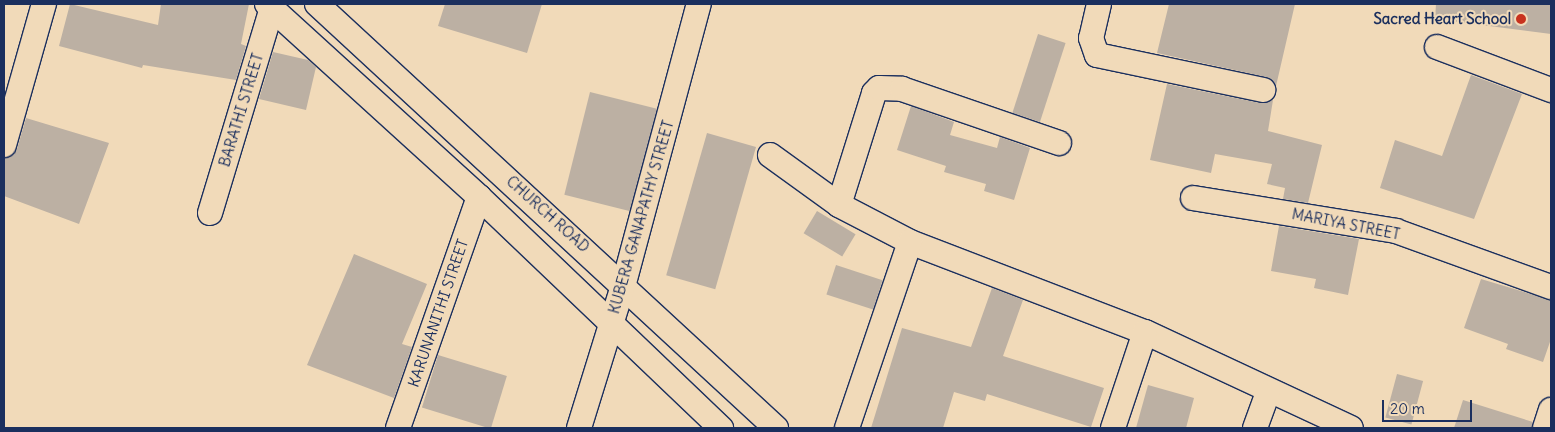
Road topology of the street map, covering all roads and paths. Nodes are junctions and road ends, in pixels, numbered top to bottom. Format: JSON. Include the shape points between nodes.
{"nodes":[{"id":1,"x":44,"y":4,"type":"edge"},
{"id":2,"x":317,"y":4,"type":"edge"},
{"id":3,"x":699,"y":4,"type":"edge"},
{"id":4,"x":1098,"y":4,"type":"edge"},
{"id":5,"x":270,"y":6,"type":"edge"},
{"id":6,"x":1437,"y":48,"type":"dead end"},
{"id":7,"x":1263,"y":90,"type":"dead end"},
{"id":8,"x":1551,"y":90,"type":"edge"},
{"id":9,"x":1059,"y":143,"type":"dead end"},
{"id":10,"x":4,"y":145,"type":"edge"},
{"id":11,"x":770,"y":156,"type":"dead end"},
{"id":12,"x":479,"y":197,"type":"junction"},
{"id":13,"x":1193,"y":198,"type":"dead end"},
{"id":14,"x":839,"y":205,"type":"junction"},
{"id":15,"x":210,"y":213,"type":"dead end"},
{"id":16,"x":910,"y":242,"type":"junction"},
{"id":17,"x":624,"y":283,"type":"junction"},
{"id":18,"x":1551,"y":287,"type":"edge"},
{"id":19,"x":610,"y":324,"type":"junction"},
{"id":20,"x":1145,"y":332,"type":"junction"},
{"id":21,"x":1268,"y":392,"type":"junction"},
{"id":22,"x":1551,"y":410,"type":"edge"},
{"id":23,"x":398,"y":428,"type":"edge"},
{"id":24,"x":578,"y":428,"type":"edge"},
{"id":25,"x":721,"y":428,"type":"edge"},
{"id":26,"x":776,"y":428,"type":"edge"},
{"id":27,"x":847,"y":428,"type":"edge"},
{"id":28,"x":1113,"y":428,"type":"edge"},
{"id":29,"x":1255,"y":428,"type":"edge"},
{"id":30,"x":1351,"y":428,"type":"edge"},
{"id":31,"x":1546,"y":428,"type":"edge"}],
"edges":[{"from":1,"to":10,"type":"street"},
{"from":2,"to":17,"type":"street","name":"CHURCH ROAD"},
{"from":3,"to":17,"type":"street","name":"KUBERA GANAPATHY STREET"},
{"from":4,"to":7,"type":"street","via":[[1091,38],[1097,55]]},
{"from":5,"to":12,"type":"street"},
{"from":5,"to":15,"type":"street","name":"BARATHI STREET"},
{"from":6,"to":8,"type":"street"},
{"from":9,"to":14,"type":"street","via":[[902,89],[879,88],[874,93]]},
{"from":11,"to":14,"type":"street"},
{"from":12,"to":19,"type":"street"},
{"from":12,"to":23,"type":"street","name":"KARUNANITHI STREET"},
{"from":13,"to":18,"type":"street","name":"MARIYA STREET","via":[[1396,231]]},
{"from":14,"to":16,"type":"street"},
{"from":16,"to":20,"type":"street"},
{"from":16,"to":27,"type":"street"},
{"from":17,"to":19,"type":"street","name":"KUBERA GANAPATHY STREET"},
{"from":17,"to":26,"type":"street","name":"CHURCH ROAD"},
{"from":19,"to":24,"type":"street","name":"KUBERA GANAPATHY STREET"},
{"from":19,"to":25,"type":"street"},
{"from":20,"to":21,"type":"street"},
{"from":20,"to":28,"type":"street"},
{"from":21,"to":29,"type":"street"},
{"from":21,"to":30,"type":"street"},
{"from":22,"to":31,"type":"street"}]}
